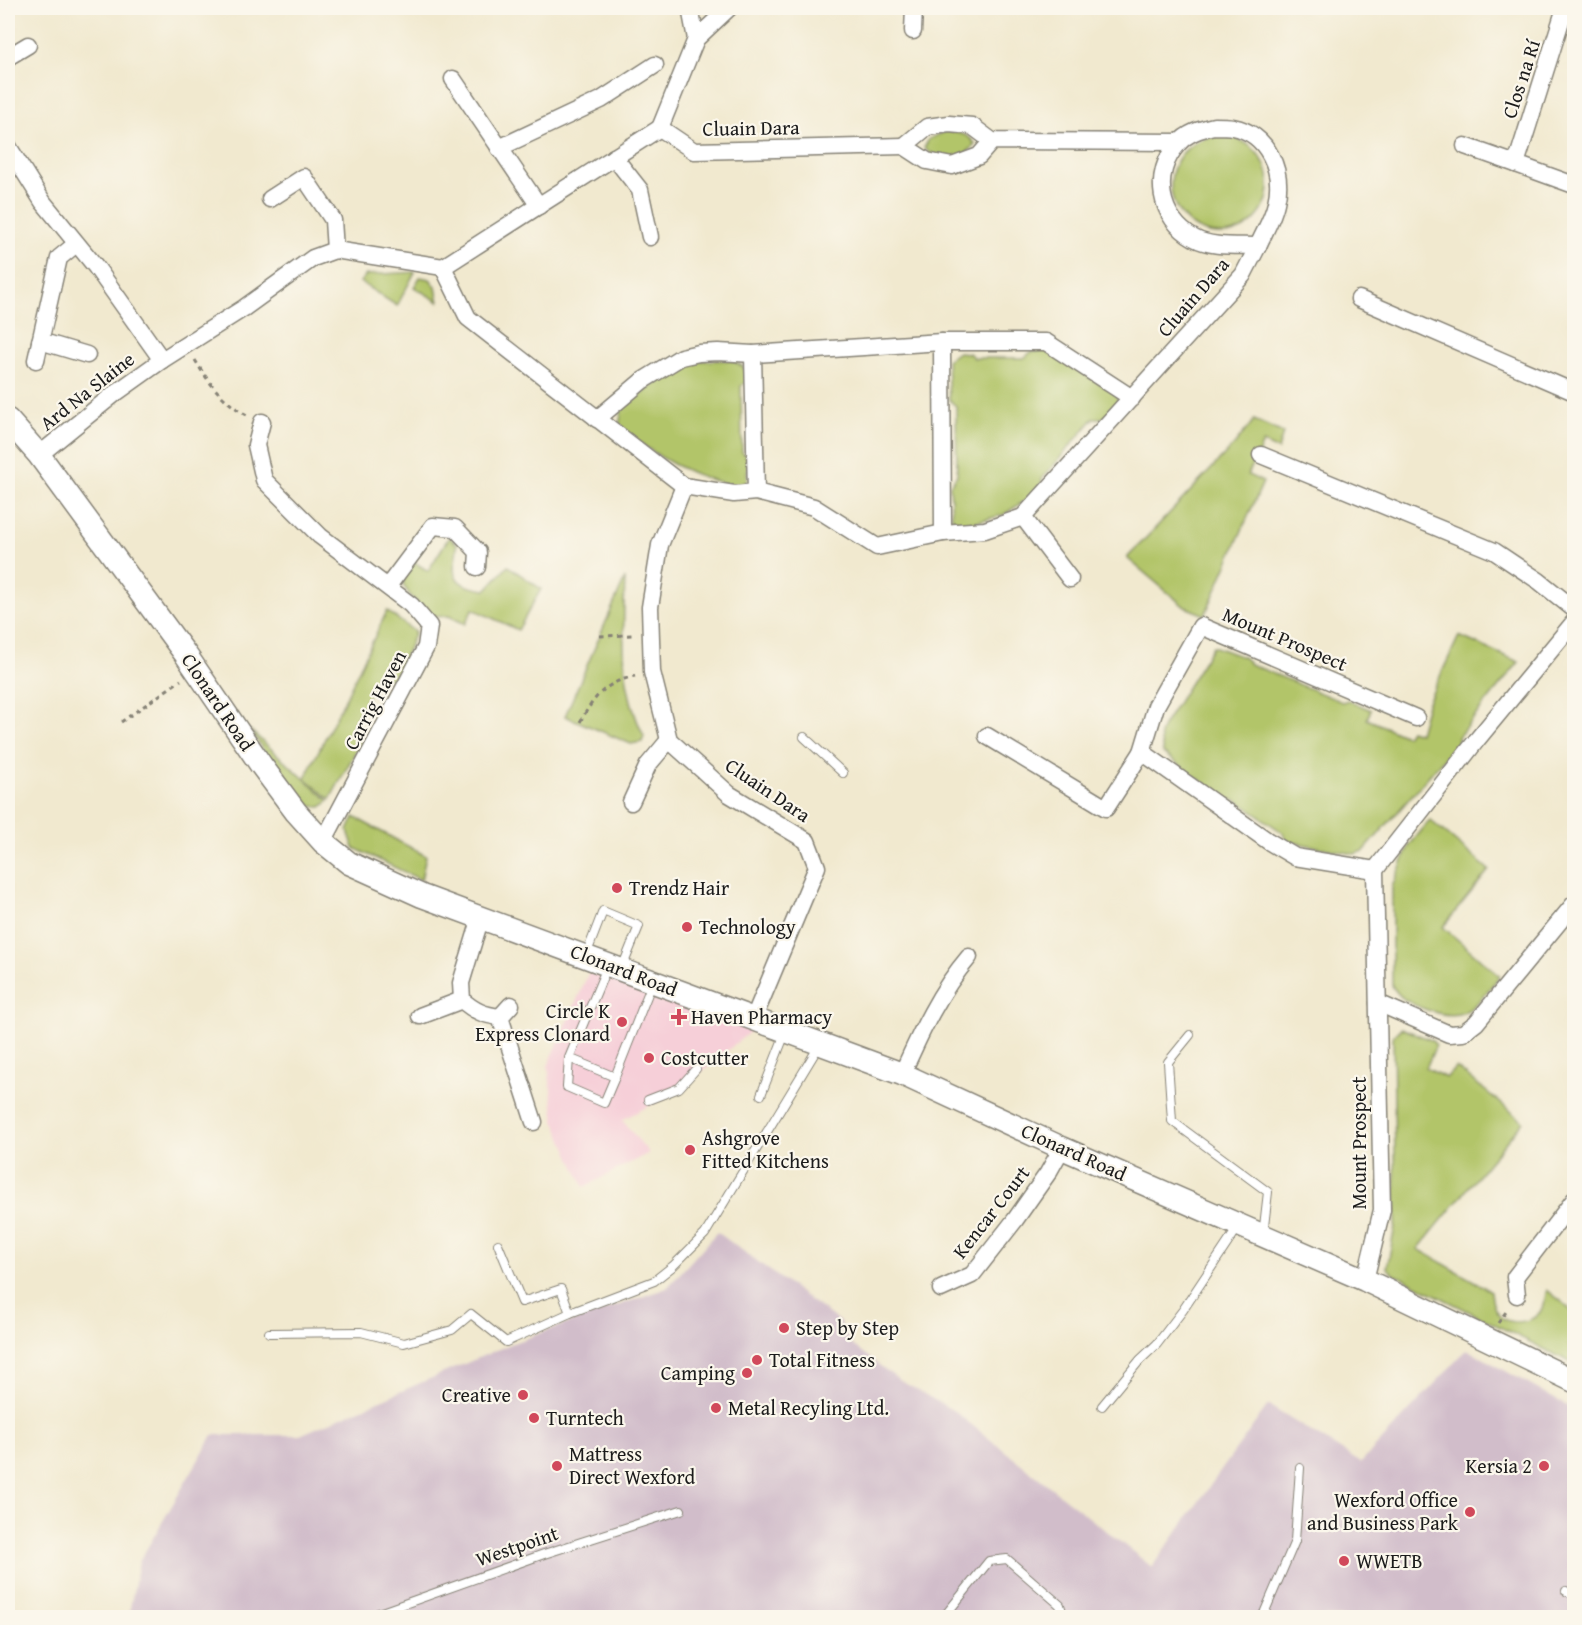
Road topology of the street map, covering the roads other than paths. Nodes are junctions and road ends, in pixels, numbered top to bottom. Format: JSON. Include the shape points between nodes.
{"nodes":[{"id":1,"x":690,"y":8,"type":"edge"},
{"id":2,"x":729,"y":8,"type":"edge"},
{"id":3,"x":914,"y":8,"type":"edge"},
{"id":4,"x":1565,"y":8,"type":"edge"},
{"id":5,"x":913,"y":31,"type":"dead end"},
{"id":6,"x":696,"y":39,"type":"junction"},
{"id":7,"x":28,"y":45,"type":"dead end"},
{"id":8,"x":8,"y":57,"type":"edge"},
{"id":9,"x":655,"y":65,"type":"dead end"},
{"id":10,"x":453,"y":79,"type":"dead end"},
{"id":11,"x":660,"y":128,"type":"junction"},
{"id":12,"x":992,"y":141,"type":"junction"},
{"id":13,"x":1179,"y":142,"type":"junction"},
{"id":14,"x":8,"y":146,"type":"edge"},
{"id":15,"x":904,"y":146,"type":"junction"},
{"id":16,"x":1465,"y":146,"type":"dead end"},
{"id":17,"x":500,"y":148,"type":"junction"},
{"id":18,"x":614,"y":157,"type":"junction"},
{"id":19,"x":1516,"y":164,"type":"junction"},
{"id":20,"x":1575,"y":185,"type":"edge"},
{"id":21,"x":270,"y":199,"type":"dead end"},
{"id":22,"x":538,"y":206,"type":"junction"},
{"id":23,"x":650,"y":237,"type":"dead end"},
{"id":24,"x":76,"y":244,"type":"junction"},
{"id":25,"x":1258,"y":246,"type":"junction"},
{"id":26,"x":335,"y":250,"type":"junction"},
{"id":27,"x":443,"y":267,"type":"junction"},
{"id":28,"x":1359,"y":299,"type":"dead end"},
{"id":29,"x":40,"y":341,"type":"junction"},
{"id":30,"x":942,"y":342,"type":"junction"},
{"id":31,"x":87,"y":354,"type":"dead end"},
{"id":32,"x":753,"y":354,"type":"junction"},
{"id":33,"x":36,"y":360,"type":"dead end"},
{"id":34,"x":162,"y":360,"type":"junction"},
{"id":35,"x":1575,"y":392,"type":"edge"},
{"id":36,"x":1132,"y":398,"type":"junction"},
{"id":37,"x":597,"y":419,"type":"junction"},
{"id":38,"x":8,"y":420,"type":"edge"},
{"id":39,"x":262,"y":422,"type":"road end"},
{"id":40,"x":39,"y":455,"type":"junction"},
{"id":41,"x":1261,"y":455,"type":"dead end"},
{"id":42,"x":684,"y":486,"type":"junction"},
{"id":43,"x":756,"y":492,"type":"junction"},
{"id":44,"x":1023,"y":517,"type":"junction"},
{"id":45,"x":943,"y":533,"type":"junction"},
{"id":46,"x":477,"y":567,"type":"dead end"},
{"id":47,"x":1070,"y":579,"type":"dead end"},
{"id":48,"x":387,"y":586,"type":"junction"},
{"id":49,"x":1575,"y":609,"type":"edge"},
{"id":50,"x":1575,"y":622,"type":"edge"},
{"id":51,"x":1416,"y":718,"type":"dead end"},
{"id":52,"x":987,"y":736,"type":"dead end"},
{"id":53,"x":804,"y":737,"type":"dead end"},
{"id":54,"x":669,"y":740,"type":"junction"},
{"id":55,"x":1142,"y":752,"type":"junction"},
{"id":56,"x":843,"y":773,"type":"dead end"},
{"id":57,"x":631,"y":802,"type":"dead end"},
{"id":58,"x":323,"y":842,"type":"junction"},
{"id":59,"x":1375,"y":870,"type":"junction"},
{"id":60,"x":1575,"y":904,"type":"edge"},
{"id":61,"x":481,"y":917,"type":"junction"},
{"id":62,"x":586,"y":956,"type":"junction"},
{"id":63,"x":969,"y":957,"type":"dead end"},
{"id":64,"x":615,"y":967,"type":"junction"},
{"id":65,"x":653,"y":981,"type":"junction"},
{"id":66,"x":462,"y":1000,"type":"junction"},
{"id":67,"x":1378,"y":1003,"type":"junction"},
{"id":68,"x":420,"y":1016,"type":"dead end"},
{"id":69,"x":753,"y":1020,"type":"junction"},
{"id":70,"x":786,"y":1031,"type":"junction"},
{"id":71,"x":1190,"y":1035,"type":"dead end"},
{"id":72,"x":821,"y":1043,"type":"junction"},
{"id":73,"x":569,"y":1058,"type":"junction"},
{"id":74,"x":696,"y":1069,"type":"dead end"},
{"id":75,"x":902,"y":1074,"type":"junction"},
{"id":76,"x":615,"y":1077,"type":"junction"},
{"id":77,"x":761,"y":1095,"type":"dead end"},
{"id":78,"x":648,"y":1100,"type":"dead end"},
{"id":79,"x":534,"y":1122,"type":"dead end"},
{"id":80,"x":1062,"y":1148,"type":"junction"},
{"id":81,"x":1575,"y":1200,"type":"edge"},
{"id":82,"x":1239,"y":1225,"type":"junction"},
{"id":83,"x":1263,"y":1235,"type":"junction"},
{"id":84,"x":498,"y":1244,"type":"dead end"},
{"id":85,"x":1365,"y":1280,"type":"junction"},
{"id":86,"x":941,"y":1289,"type":"dead end"},
{"id":87,"x":1517,"y":1295,"type":"road end"},
{"id":88,"x":570,"y":1313,"type":"junction"},
{"id":89,"x":269,"y":1333,"type":"dead end"},
{"id":90,"x":1575,"y":1381,"type":"edge"},
{"id":91,"x":1102,"y":1406,"type":"dead end"},
{"id":92,"x":1300,"y":1468,"type":"dead end"},
{"id":93,"x":681,"y":1510,"type":"dead end"},
{"id":94,"x":1566,"y":1591,"type":"dead end"},
{"id":95,"x":1575,"y":1595,"type":"edge"},
{"id":96,"x":365,"y":1617,"type":"edge"},
{"id":97,"x":943,"y":1617,"type":"edge"},
{"id":98,"x":1064,"y":1617,"type":"edge"},
{"id":99,"x":1262,"y":1617,"type":"edge"}],
"edges":[{"from":1,"to":6,"type":"street"},
{"from":2,"to":6,"type":"street"},
{"from":3,"to":5,"type":"street"},
{"from":4,"to":19,"type":"street","name":"Clos na Rí"},
{"from":6,"to":11,"type":"street"},
{"from":7,"to":8,"type":"street"},
{"from":9,"to":17,"type":"street","via":[[601,100]]},
{"from":10,"to":17,"type":"street"},
{"from":11,"to":15,"type":"street","name":"Cluain Dara","via":[[694,151]]},
{"from":11,"to":18,"type":"street"},
{"from":12,"to":13,"type":"street","name":"Cluain Dara"},
{"from":12,"to":15,"type":"street","via":[[972,126],[949,124],[927,127]]},
{"from":12,"to":15,"type":"street","via":[[979,156],[952,165],[927,161]]},
{"from":13,"to":25,"type":"street","name":"Cluain Dara","via":[[1167,158],[1161,176],[1168,213],[1196,239]]},
{"from":13,"to":25,"type":"street","name":"Cluain Dara","via":[[1195,131],[1214,126],[1234,127],[1252,135],[1267,149],[1276,166],[1279,186],[1276,206]]},
{"from":14,"to":24,"type":"street","name":"Ard Na Slaine","via":[[43,202]]},
{"from":16,"to":19,"type":"street"},
{"from":17,"to":22,"type":"street"},
{"from":18,"to":22,"type":"street"},
{"from":18,"to":23,"type":"street","via":[[640,190]]},
{"from":19,"to":20,"type":"street"},
{"from":21,"to":26,"type":"street","via":[[304,177],[333,220]]},
{"from":22,"to":27,"type":"street"},
{"from":24,"to":29,"type":"street","via":[[58,258]]},
{"from":24,"to":34,"type":"street","name":"Ard Na Slaine"},
{"from":25,"to":36,"type":"street","name":"Cluain Dara","via":[[1243,275]]},
{"from":26,"to":27,"type":"street"},
{"from":26,"to":34,"type":"street","name":"Ard Na Slaine","via":[[313,258],[244,309]]},
{"from":27,"to":37,"type":"street","name":"Cluain Dara","via":[[468,318]]},
{"from":28,"to":35,"type":"street"},
{"from":29,"to":31,"type":"street","name":"Ard Na Slaine"},
{"from":29,"to":33,"type":"street"},
{"from":30,"to":32,"type":"street"},
{"from":30,"to":36,"type":"street","via":[[1046,342]]},
{"from":30,"to":45,"type":"street"},
{"from":32,"to":37,"type":"street","via":[[718,351],[681,357],[642,381]]},
{"from":32,"to":43,"type":"street"},
{"from":34,"to":40,"type":"street","name":"Ard Na Slaine"},
{"from":36,"to":44,"type":"street","name":"Cluain Dara"},
{"from":37,"to":42,"type":"street","name":"Cluain Dara"},
{"from":38,"to":40,"type":"street","name":"Clonard Road"},
{"from":39,"to":48,"type":"street","name":"Carrig Haven","via":[[256,445],[264,480],[320,536]]},
{"from":40,"to":58,"type":"street","name":"Clonard Road","via":[[261,765]]},
{"from":41,"to":49,"type":"street","via":[[1494,551]]},
{"from":42,"to":43,"type":"street","name":"Cluain Dara","via":[[734,494]]},
{"from":42,"to":54,"type":"street","via":[[660,545],[650,607],[652,672]]},
{"from":43,"to":45,"type":"street","name":"Cluain Dara","via":[[814,507],[877,548]]},
{"from":44,"to":45,"type":"street","name":"Cluain Dara","via":[[986,530]]},
{"from":44,"to":47,"type":"street"},
{"from":46,"to":48,"type":"street","via":[[478,552],[455,528],[433,526]]},
{"from":48,"to":58,"type":"street","name":"Carrig Haven","via":[[429,626],[426,647]]},
{"from":50,"to":59,"type":"street"},
{"from":51,"to":55,"type":"street","name":"Mount Prospect","via":[[1201,626],[1156,706]]},
{"from":52,"to":55,"type":"street","name":"Mount Prospect","via":[[1106,808]]},
{"from":53,"to":56,"type":"lane"},
{"from":54,"to":57,"type":"street","via":[[648,765]]},
{"from":54,"to":69,"type":"street","name":"Cluain Dara","via":[[729,794],[807,841],[817,867]]},
{"from":55,"to":59,"type":"street","via":[[1295,857]]},
{"from":58,"to":61,"type":"street","name":"Clonard Road","via":[[349,863]]},
{"from":59,"to":67,"type":"street","name":"Mount Prospect"},
{"from":60,"to":67,"type":"street","via":[[1476,1023],[1463,1033],[1449,1034]]},
{"from":61,"to":62,"type":"street","name":"Clonard Road"},
{"from":61,"to":66,"type":"street","via":[[461,983]]},
{"from":62,"to":64,"type":"street","name":"Clonard Road"},
{"from":62,"to":64,"type":"lane","via":[[603,911],[639,926]]},
{"from":63,"to":75,"type":"street","via":[[931,1012]]},
{"from":64,"to":65,"type":"street","name":"Clonard Road"},
{"from":64,"to":73,"type":"lane"},
{"from":65,"to":69,"type":"street","name":"Clonard Road"},
{"from":65,"to":76,"type":"lane"},
{"from":66,"to":68,"type":"street"},
{"from":66,"to":79,"type":"street","via":[[483,1014],[506,1011]]},
{"from":67,"to":85,"type":"street","name":"Mount Prospect","via":[[1382,1210]]},
{"from":69,"to":70,"type":"street","name":"Clonard Road"},
{"from":70,"to":72,"type":"street","name":"Clonard Road"},
{"from":70,"to":77,"type":"lane"},
{"from":71,"to":83,"type":"lane","via":[[1168,1062],[1172,1121],[1268,1192]]},
{"from":72,"to":75,"type":"street","name":"Clonard Road"},
{"from":72,"to":88,"type":"lane","via":[[705,1234],[654,1281]]},
{"from":73,"to":76,"type":"lane"},
{"from":73,"to":76,"type":"lane","via":[[567,1087],[604,1103]]},
{"from":74,"to":78,"type":"lane","via":[[679,1088]]},
{"from":75,"to":80,"type":"street","name":"Clonard Road"},
{"from":80,"to":82,"type":"street","name":"Clonard Road"},
{"from":80,"to":86,"type":"street","name":"Kencar Court","via":[[1022,1210],[972,1275]]},
{"from":81,"to":87,"type":"street","via":[[1515,1277]]},
{"from":82,"to":83,"type":"street","name":"Clonard Road"},
{"from":82,"to":91,"type":"lane","via":[[1157,1344]]},
{"from":83,"to":85,"type":"street","name":"Clonard Road"},
{"from":84,"to":88,"type":"lane","via":[[522,1302],[561,1288]]},
{"from":85,"to":90,"type":"street","name":"Clonard Road"},
{"from":88,"to":89,"type":"lane","via":[[506,1341],[471,1314],[452,1330],[404,1343],[361,1332]]},
{"from":92,"to":99,"type":"lane","via":[[1294,1541]]},
{"from":93,"to":96,"type":"lane","name":"Westpoint"},
{"from":94,"to":95,"type":"lane"},
{"from":97,"to":98,"type":"lane","via":[[990,1561],[1007,1559],[1060,1605]]}]}
